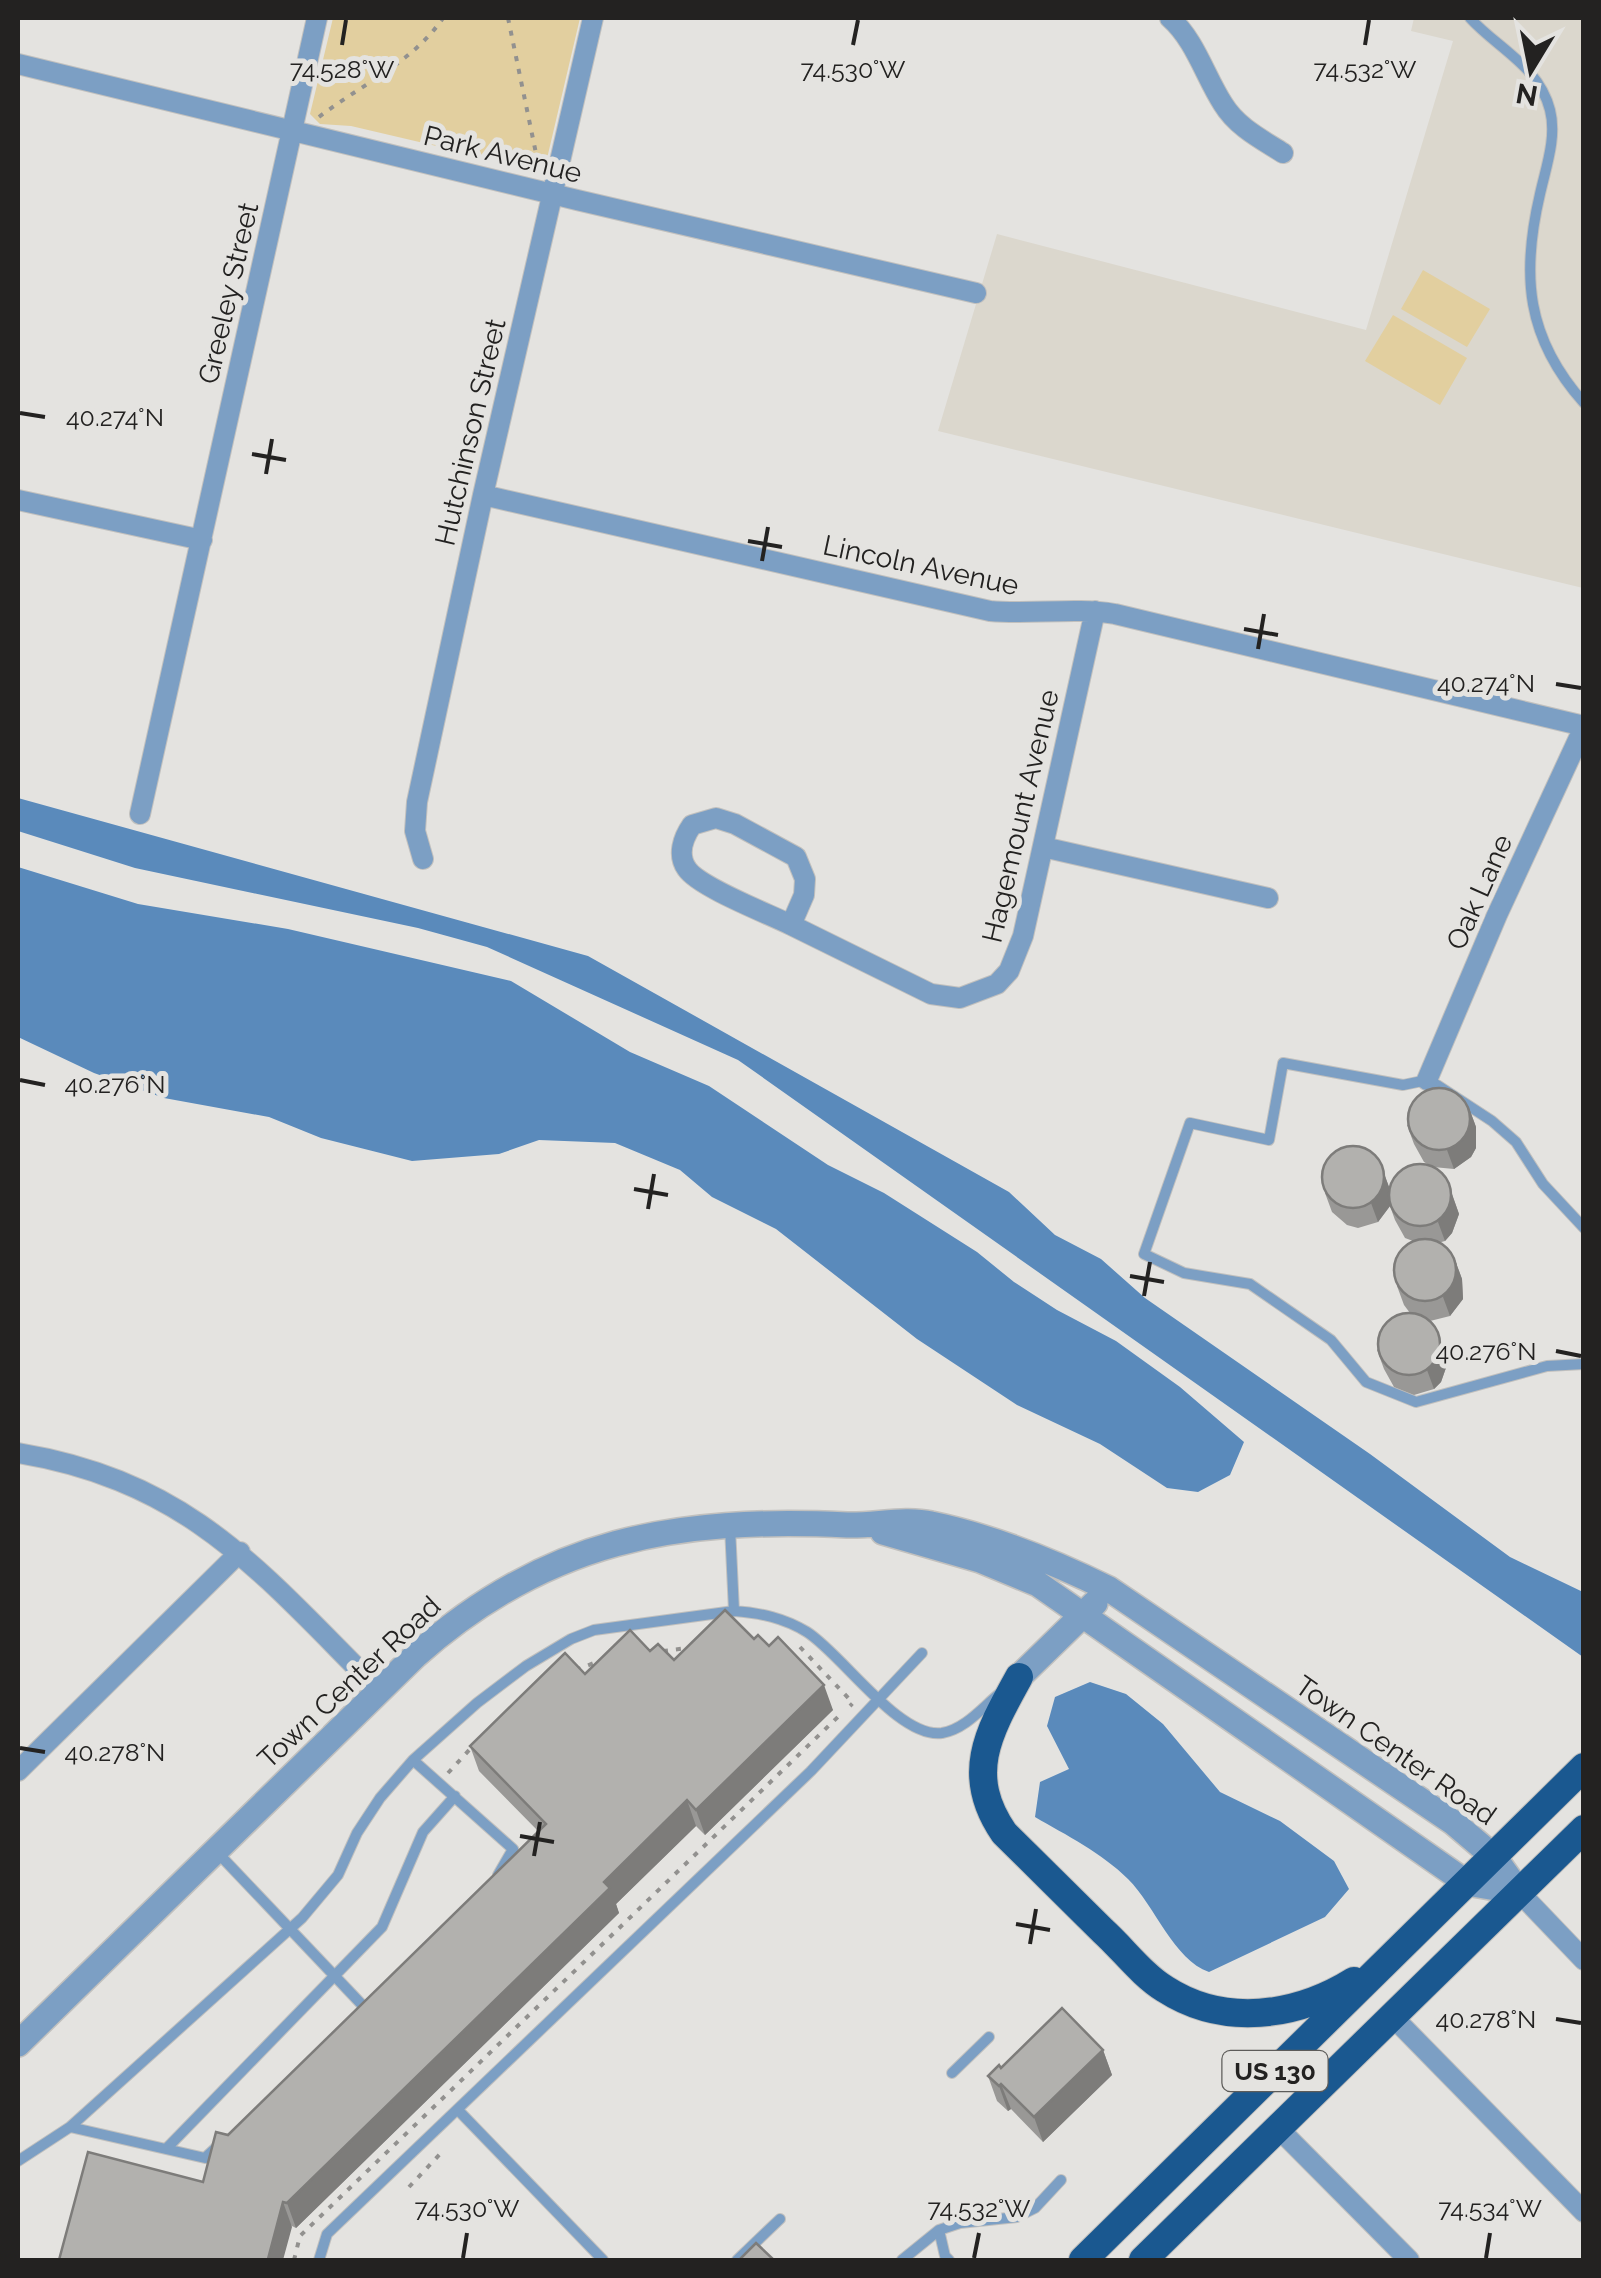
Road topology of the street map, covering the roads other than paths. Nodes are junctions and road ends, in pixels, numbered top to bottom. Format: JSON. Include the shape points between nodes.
{"nodes":[{"id":1,"x":317,"y":18,"type":"edge"},
{"id":2,"x":594,"y":18,"type":"edge"},
{"id":3,"x":1170,"y":18,"type":"edge"},
{"id":4,"x":1470,"y":18,"type":"edge"},
{"id":5,"x":18,"y":64,"type":"edge"},
{"id":6,"x":292,"y":132,"type":"junction"},
{"id":7,"x":1282,"y":153,"type":"dead end"},
{"id":8,"x":553,"y":194,"type":"junction"},
{"id":9,"x":976,"y":293,"type":"dead end"},
{"id":10,"x":1584,"y":403,"type":"edge"},
{"id":11,"x":483,"y":495,"type":"junction"},
{"id":12,"x":18,"y":500,"type":"edge"},
{"id":13,"x":202,"y":540,"type":"junction"},
{"id":14,"x":1095,"y":610,"type":"junction"},
{"id":15,"x":1584,"y":726,"type":"edge"},
{"id":16,"x":140,"y":814,"type":"dead end"},
{"id":17,"x":1043,"y":848,"type":"junction"},
{"id":18,"x":423,"y":859,"type":"dead end"},
{"id":19,"x":1268,"y":898,"type":"dead end"},
{"id":20,"x":791,"y":925,"type":"junction"},
{"id":21,"x":1427,"y":1080,"type":"junction"},
{"id":22,"x":1584,"y":1228,"type":"edge"},
{"id":23,"x":1584,"y":1364,"type":"edge"},
{"id":24,"x":18,"y":1454,"type":"edge"},
{"id":25,"x":730,"y":1523,"type":"junction"},
{"id":26,"x":864,"y":1526,"type":"junction"},
{"id":27,"x":240,"y":1552,"type":"junction"},
{"id":28,"x":1110,"y":1589,"type":"junction"},
{"id":29,"x":734,"y":1610,"type":"junction"},
{"id":30,"x":1084,"y":1614,"type":"junction"},
{"id":31,"x":922,"y":1653,"type":"dead end"},
{"id":32,"x":1018,"y":1677,"type":"junction"},
{"id":33,"x":379,"y":1690,"type":"junction"},
{"id":34,"x":881,"y":1700,"type":"junction"},
{"id":35,"x":413,"y":1760,"type":"junction"},
{"id":36,"x":1584,"y":1767,"type":"edge"},
{"id":37,"x":18,"y":1771,"type":"edge"},
{"id":38,"x":455,"y":1796,"type":"junction"},
{"id":39,"x":1584,"y":1829,"type":"edge"},
{"id":40,"x":216,"y":1851,"type":"junction"},
{"id":41,"x":1494,"y":1857,"type":"junction"},
{"id":42,"x":1467,"y":1883,"type":"junction"},
{"id":43,"x":489,"y":1888,"type":"edge"},
{"id":44,"x":1519,"y":1892,"type":"junction"},
{"id":45,"x":290,"y":1929,"type":"junction"},
{"id":46,"x":1584,"y":1960,"type":"edge"},
{"id":47,"x":1385,"y":1962,"type":"junction"},
{"id":48,"x":336,"y":1976,"type":"junction"},
{"id":49,"x":380,"y":1995,"type":"edge"},
{"id":50,"x":366,"y":2009,"type":"junction"},
{"id":51,"x":1392,"y":2016,"type":"junction"},
{"id":52,"x":351,"y":2022,"type":"edge"},
{"id":53,"x":989,"y":2038,"type":"dead end"},
{"id":54,"x":18,"y":2044,"type":"edge"},
{"id":55,"x":952,"y":2073,"type":"dead end"},
{"id":56,"x":458,"y":2110,"type":"junction"},
{"id":57,"x":70,"y":2127,"type":"junction"},
{"id":58,"x":1278,"y":2128,"type":"junction"},
{"id":59,"x":234,"y":2131,"type":"edge"},
{"id":60,"x":166,"y":2149,"type":"junction"},
{"id":61,"x":18,"y":2160,"type":"edge"},
{"id":62,"x":1061,"y":2180,"type":"dead end"},
{"id":63,"x":1584,"y":2212,"type":"edge"},
{"id":64,"x":780,"y":2219,"type":"dead end"},
{"id":65,"x":939,"y":2230,"type":"junction"},
{"id":66,"x":320,"y":2260,"type":"edge"},
{"id":67,"x":603,"y":2260,"type":"edge"},
{"id":68,"x":737,"y":2260,"type":"edge"},
{"id":69,"x":902,"y":2260,"type":"edge"},
{"id":70,"x":949,"y":2260,"type":"edge"},
{"id":71,"x":1083,"y":2260,"type":"edge"},
{"id":72,"x":1143,"y":2260,"type":"edge"},
{"id":73,"x":1409,"y":2260,"type":"edge"}],
"edges":[{"from":1,"to":6,"type":"street","name":"Greeley Street"},
{"from":2,"to":8,"type":"street","name":"Hutchinson Street"},
{"from":3,"to":7,"type":"street","via":[[1224,106]]},
{"from":4,"to":10,"type":"lane","via":[[1523,64],[1550,109],[1552,133],[1529,238],[1528,281],[1538,326]]},
{"from":5,"to":6,"type":"street","name":"Park Avenue"},
{"from":6,"to":8,"type":"street","name":"Park Avenue"},
{"from":6,"to":13,"type":"street","name":"Greeley Street"},
{"from":8,"to":9,"type":"street","name":"Park Avenue"},
{"from":8,"to":11,"type":"street","name":"Hutchinson Street"},
{"from":11,"to":14,"type":"street","name":"Lincoln Avenue","via":[[990,612]]},
{"from":11,"to":18,"type":"street","name":"Hutchinson Street","via":[[417,802],[415,831]]},
{"from":12,"to":13,"type":"street"},
{"from":13,"to":16,"type":"street","name":"Greeley Street"},
{"from":14,"to":15,"type":"street","name":"Lincoln Avenue"},
{"from":14,"to":17,"type":"street","name":"Hagemount Avenue"},
{"from":15,"to":21,"type":"street","name":"Oak Lane"},
{"from":17,"to":19,"type":"street"},
{"from":17,"to":20,"type":"street","name":"Hagemount Avenue","via":[[1016,956],[997,984],[982,992],[960,998],[931,994]]},
{"from":20,"to":20,"type":"street","name":"Hagemount Avenue","via":[[804,895],[796,857],[716,818],[692,825],[682,857],[693,876]]},
{"from":21,"to":22,"type":"lane","via":[[1516,1142]]},
{"from":21,"to":23,"type":"lane","via":[[1403,1084],[1283,1064],[1269,1140],[1190,1123],[1144,1254],[1184,1273],[1250,1284],[1331,1340],[1366,1382],[1416,1402],[1547,1366]]},
{"from":24,"to":27,"type":"street","via":[[141,1490]]},
{"from":25,"to":26,"type":"street","name":"Town Center Road"},
{"from":25,"to":29,"type":"lane"},
{"from":25,"to":33,"type":"street","name":"Town Center Road","via":[[624,1540],[543,1569],[470,1611]]},
{"from":26,"to":28,"type":"street","name":"Town Center Road","via":[[926,1522],[1001,1543]]},
{"from":26,"to":30,"type":"street","name":"Town Center Road","via":[[980,1560],[1038,1584]]},
{"from":27,"to":33,"type":"street"},
{"from":27,"to":37,"type":"street"},
{"from":28,"to":30,"type":"street"},
{"from":28,"to":41,"type":"street","name":"Town Center Road"},
{"from":29,"to":34,"type":"lane","via":[[775,1616],[811,1634]]},
{"from":29,"to":35,"type":"lane","via":[[621,1624],[571,1638],[514,1675]]},
{"from":30,"to":32,"type":"street"},
{"from":30,"to":42,"type":"street","name":"Town Center Road"},
{"from":31,"to":34,"type":"lane"},
{"from":32,"to":34,"type":"lane","via":[[960,1727],[938,1734],[914,1727]]},
{"from":32,"to":47,"type":"highway","via":[[983,1756],[990,1812],[1004,1834],[1162,1988],[1224,2014],[1251,2014],[1336,1993]]},
{"from":33,"to":40,"type":"street","name":"Town Center Road"},
{"from":34,"to":56,"type":"lane"},
{"from":35,"to":38,"type":"lane"},
{"from":35,"to":45,"type":"lane","via":[[380,1798],[322,1898]]},
{"from":36,"to":41,"type":"highway","number":"US 130"},
{"from":38,"to":43,"type":"lane","via":[[513,1850]]},
{"from":38,"to":48,"type":"lane","via":[[423,1832],[382,1928]]},
{"from":39,"to":44,"type":"highway","number":"US 130"},
{"from":40,"to":45,"type":"lane"},
{"from":40,"to":54,"type":"street","name":"Town Center Road"},
{"from":41,"to":42,"type":"highway","number":"US 130"},
{"from":41,"to":44,"type":"street","name":"Town Center Road"},
{"from":42,"to":44,"type":"street","name":"Town Center Road"},
{"from":42,"to":47,"type":"highway","number":"US 130"},
{"from":44,"to":46,"type":"street"},
{"from":44,"to":51,"type":"highway","number":"US 130"},
{"from":45,"to":48,"type":"lane"},
{"from":45,"to":57,"type":"lane"},
{"from":47,"to":71,"type":"highway","number":"US 130"},
{"from":48,"to":50,"type":"lane"},
{"from":48,"to":60,"type":"lane"},
{"from":49,"to":50,"type":"lane"},
{"from":50,"to":52,"type":"lane"},
{"from":51,"to":58,"type":"highway","number":"US 130"},
{"from":51,"to":63,"type":"street"},
{"from":53,"to":55,"type":"lane"},
{"from":56,"to":66,"type":"lane","via":[[327,2234]]},
{"from":56,"to":67,"type":"lane"},
{"from":57,"to":60,"type":"lane"},
{"from":57,"to":61,"type":"lane"},
{"from":58,"to":72,"type":"highway","number":"US 130"},
{"from":58,"to":73,"type":"street"},
{"from":59,"to":60,"type":"lane","via":[[205,2158]]},
{"from":62,"to":65,"type":"lane","via":[[1017,2218]]},
{"from":64,"to":68,"type":"lane"},
{"from":65,"to":69,"type":"lane"},
{"from":65,"to":70,"type":"lane"}]}
